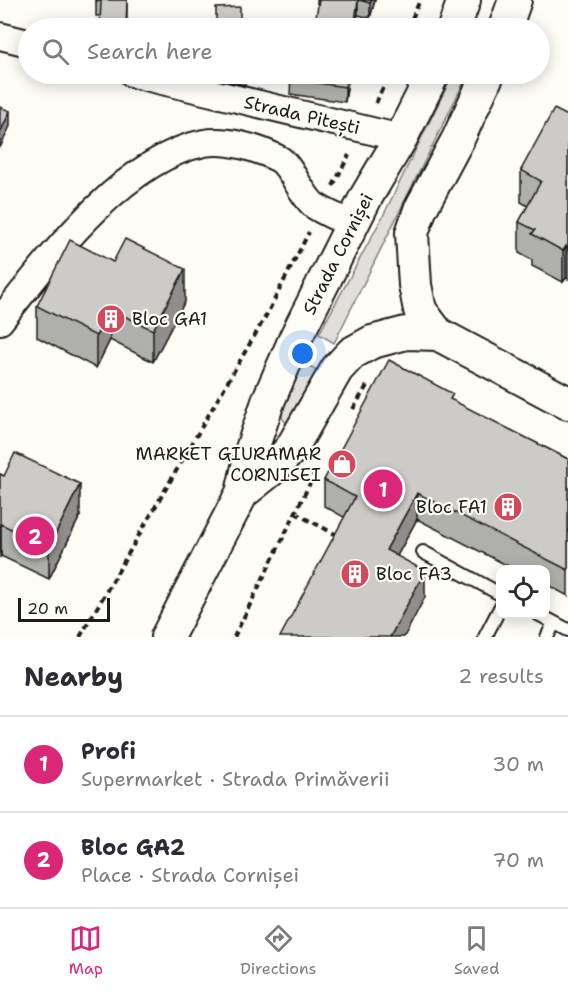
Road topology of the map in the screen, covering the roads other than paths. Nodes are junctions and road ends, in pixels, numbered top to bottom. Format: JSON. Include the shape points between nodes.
{"nodes":[{"id":1,"x":464,"y":0,"type":"edge"},
{"id":2,"x":515,"y":0,"type":"edge"},
{"id":3,"x":458,"y":18,"type":"edge"},
{"id":4,"x":509,"y":18,"type":"edge"},
{"id":5,"x":0,"y":36,"type":"edge"},
{"id":6,"x":18,"y":40,"type":"edge"},
{"id":7,"x":169,"y":84,"type":"edge"},
{"id":8,"x":428,"y":84,"type":"edge"},
{"id":9,"x":483,"y":84,"type":"edge"},
{"id":10,"x":401,"y":138,"type":"junction"},
{"id":11,"x":352,"y":225,"type":"junction"},
{"id":12,"x":0,"y":321,"type":"edge"},
{"id":13,"x":438,"y":334,"type":"junction"},
{"id":14,"x":568,"y":403,"type":"edge"},
{"id":15,"x":242,"y":493,"type":"junction"},
{"id":16,"x":423,"y":552,"type":"dead end"},
{"id":17,"x":496,"y":591,"type":"edge"},
{"id":18,"x":496,"y":618,"type":"edge"},
{"id":19,"x":546,"y":619,"type":"edge"},
{"id":20,"x":554,"y":623,"type":"junction"},
{"id":21,"x":568,"y":630,"type":"edge"},
{"id":22,"x":167,"y":637,"type":"edge"},
{"id":23,"x":486,"y":637,"type":"edge"},
{"id":24,"x":547,"y":637,"type":"edge"}],
"edges":[{"from":1,"to":3,"type":"street"},
{"from":2,"to":4,"type":"street"},
{"from":5,"to":6,"type":"street"},
{"from":7,"to":10,"type":"street","name":"Strada Pitești"},
{"from":8,"to":10,"type":"street","name":"Strada Cornișei"},
{"from":9,"to":13,"type":"street","via":[[412,233],[420,310]]},
{"from":10,"to":11,"type":"street","name":"Strada Cornișei"},
{"from":11,"to":12,"type":"street","via":[[315,205],[281,160],[233,143],[204,143],[131,179],[69,236]]},
{"from":11,"to":15,"type":"street","name":"Strada Cornișei","via":[[269,399]]},
{"from":13,"to":14,"type":"street"},
{"from":13,"to":15,"type":"street","via":[[406,333],[372,342],[352,353],[337,369],[291,449]]},
{"from":15,"to":22,"type":"street","name":"Strada Cornișei"},
{"from":16,"to":17,"type":"lane"},
{"from":18,"to":23,"type":"lane"},
{"from":19,"to":20,"type":"lane"},
{"from":20,"to":21,"type":"lane"},
{"from":20,"to":24,"type":"lane"}]}
